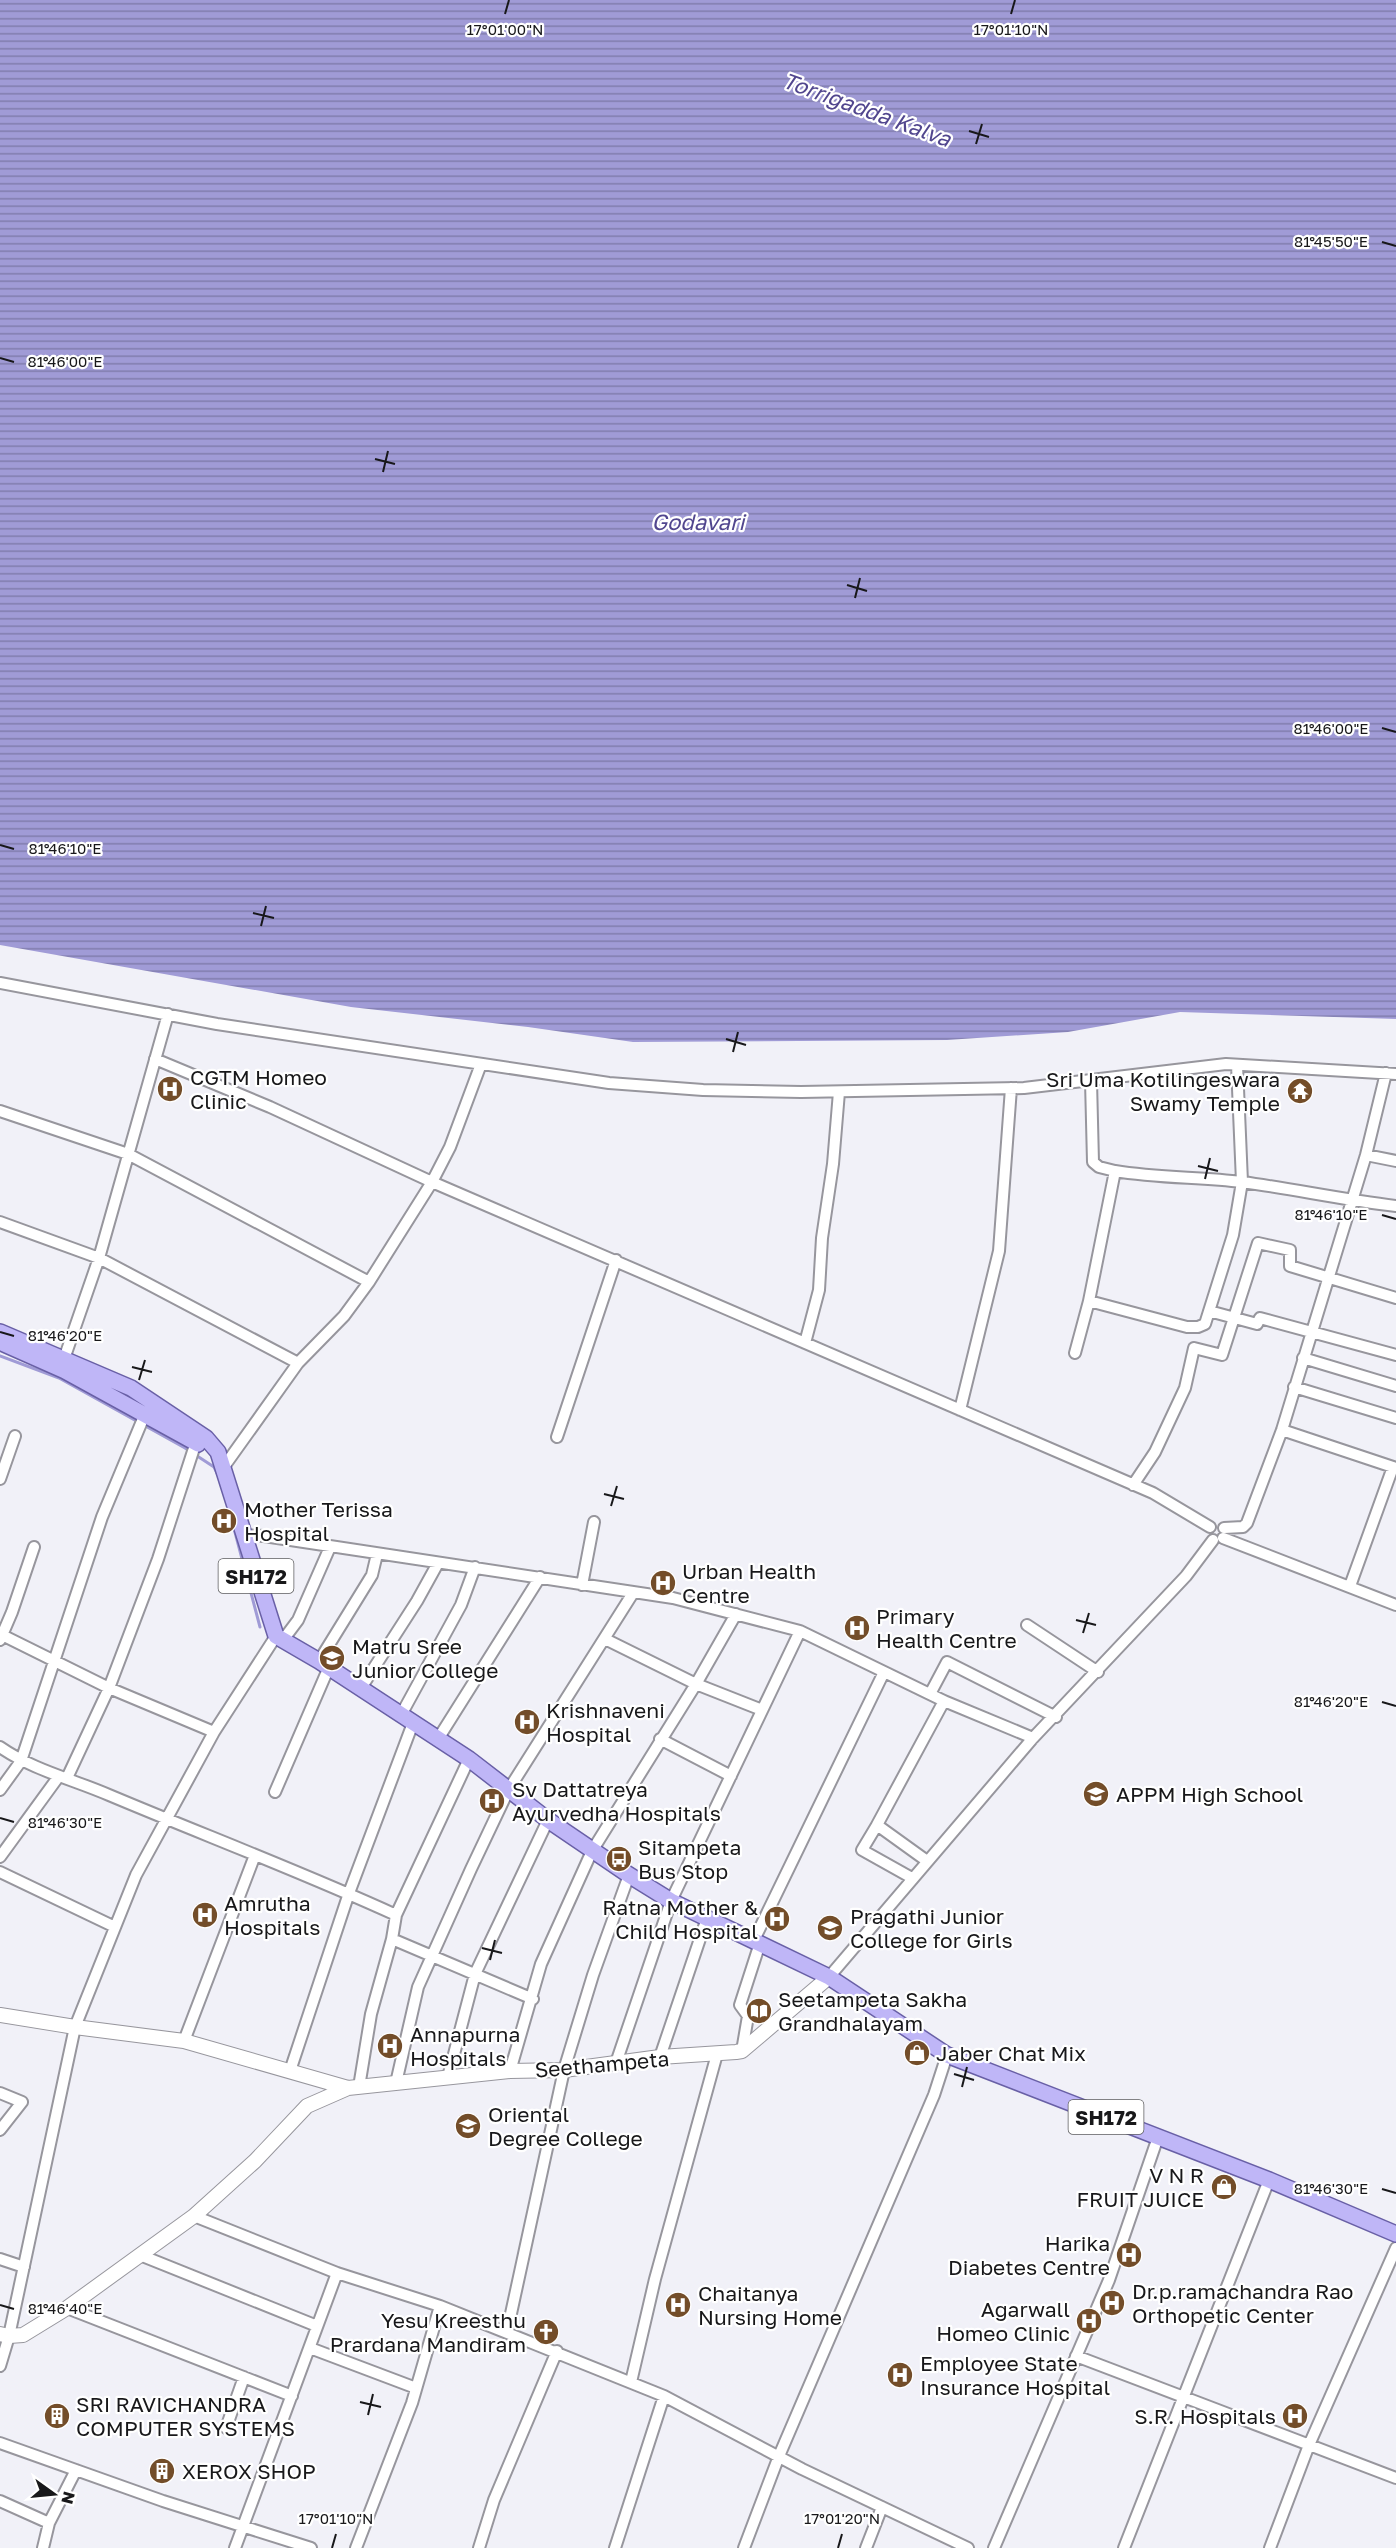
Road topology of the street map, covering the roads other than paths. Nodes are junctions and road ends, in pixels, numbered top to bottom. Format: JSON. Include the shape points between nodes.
{"nodes":[{"id":1,"x":0,"y":983,"type":"edge"},
{"id":2,"x":168,"y":1014,"type":"junction"},
{"id":3,"x":155,"y":1059,"type":"junction"},
{"id":4,"x":481,"y":1064,"type":"junction"},
{"id":5,"x":1237,"y":1065,"type":"junction"},
{"id":6,"x":1391,"y":1074,"type":"edge"},
{"id":7,"x":1091,"y":1081,"type":"junction"},
{"id":8,"x":1011,"y":1088,"type":"junction"},
{"id":9,"x":839,"y":1092,"type":"junction"},
{"id":10,"x":0,"y":1111,"type":"edge"},
{"id":11,"x":128,"y":1154,"type":"junction"},
{"id":12,"x":1366,"y":1155,"type":"junction"},
{"id":13,"x":1396,"y":1161,"type":"edge"},
{"id":14,"x":1115,"y":1171,"type":"junction"},
{"id":15,"x":432,"y":1182,"type":"junction"},
{"id":16,"x":1242,"y":1182,"type":"junction"},
{"id":17,"x":1351,"y":1201,"type":"junction"},
{"id":18,"x":1396,"y":1206,"type":"edge"},
{"id":19,"x":0,"y":1222,"type":"edge"},
{"id":20,"x":99,"y":1258,"type":"junction"},
{"id":21,"x":616,"y":1260,"type":"junction"},
{"id":22,"x":1328,"y":1278,"type":"junction"},
{"id":23,"x":369,"y":1282,"type":"junction"},
{"id":24,"x":1396,"y":1298,"type":"edge"},
{"id":25,"x":1089,"y":1302,"type":"junction"},
{"id":26,"x":1209,"y":1311,"type":"junction"},
{"id":27,"x":1234,"y":1318,"type":"junction"},
{"id":28,"x":1205,"y":1324,"type":"junction"},
{"id":29,"x":0,"y":1332,"type":"edge"},
{"id":30,"x":1311,"y":1333,"type":"junction"},
{"id":31,"x":0,"y":1342,"type":"edge"},
{"id":32,"x":806,"y":1343,"type":"junction"},
{"id":33,"x":1194,"y":1348,"type":"junction"},
{"id":34,"x":1075,"y":1353,"type":"dead end"},
{"id":35,"x":1396,"y":1355,"type":"edge"},
{"id":36,"x":1303,"y":1358,"type":"junction"},
{"id":37,"x":64,"y":1359,"type":"junction"},
{"id":38,"x":298,"y":1363,"type":"junction"},
{"id":39,"x":1396,"y":1386,"type":"edge"},
{"id":40,"x":1294,"y":1387,"type":"junction"},
{"id":41,"x":960,"y":1410,"type":"junction"},
{"id":42,"x":145,"y":1414,"type":"junction"},
{"id":43,"x":1396,"y":1418,"type":"edge"},
{"id":44,"x":1282,"y":1430,"type":"junction"},
{"id":45,"x":15,"y":1436,"type":"dead end"},
{"id":46,"x":557,"y":1437,"type":"dead end"},
{"id":47,"x":196,"y":1442,"type":"junction"},
{"id":48,"x":218,"y":1452,"type":"junction"},
{"id":49,"x":1394,"y":1467,"type":"edge"},
{"id":50,"x":223,"y":1468,"type":"junction"},
{"id":51,"x":0,"y":1479,"type":"edge"},
{"id":52,"x":1133,"y":1485,"type":"junction"},
{"id":53,"x":594,"y":1522,"type":"dead end"},
{"id":54,"x":242,"y":1535,"type":"junction"},
{"id":55,"x":1220,"y":1535,"type":"junction"},
{"id":56,"x":34,"y":1547,"type":"dead end"},
{"id":57,"x":330,"y":1547,"type":"junction"},
{"id":58,"x":377,"y":1554,"type":"junction"},
{"id":59,"x":438,"y":1563,"type":"junction"},
{"id":60,"x":475,"y":1568,"type":"junction"},
{"id":61,"x":540,"y":1577,"type":"junction"},
{"id":62,"x":582,"y":1585,"type":"junction"},
{"id":63,"x":1350,"y":1586,"type":"junction"},
{"id":64,"x":633,"y":1593,"type":"junction"},
{"id":65,"x":1396,"y":1605,"type":"edge"},
{"id":66,"x":736,"y":1614,"type":"junction"},
{"id":67,"x":1027,"y":1625,"type":"dead end"},
{"id":68,"x":800,"y":1631,"type":"junction"},
{"id":69,"x":1,"y":1636,"type":"edge"},
{"id":70,"x":280,"y":1638,"type":"junction"},
{"id":71,"x":605,"y":1639,"type":"junction"},
{"id":72,"x":56,"y":1661,"type":"junction"},
{"id":73,"x":324,"y":1664,"type":"junction"},
{"id":74,"x":884,"y":1671,"type":"junction"},
{"id":75,"x":1098,"y":1672,"type":"junction"},
{"id":76,"x":696,"y":1684,"type":"junction"},
{"id":77,"x":109,"y":1688,"type":"junction"},
{"id":78,"x":361,"y":1688,"type":"junction"},
{"id":79,"x":930,"y":1694,"type":"junction"},
{"id":80,"x":944,"y":1701,"type":"junction"},
{"id":81,"x":762,"y":1710,"type":"junction"},
{"id":82,"x":1056,"y":1717,"type":"junction"},
{"id":83,"x":407,"y":1719,"type":"junction"},
{"id":84,"x":214,"y":1732,"type":"junction"},
{"id":85,"x":1034,"y":1738,"type":"junction"},
{"id":86,"x":438,"y":1739,"type":"junction"},
{"id":87,"x":660,"y":1739,"type":"junction"},
{"id":88,"x":0,"y":1747,"type":"edge"},
{"id":89,"x":469,"y":1759,"type":"junction"},
{"id":90,"x":21,"y":1761,"type":"junction"},
{"id":91,"x":731,"y":1776,"type":"junction"},
{"id":92,"x":63,"y":1777,"type":"junction"},
{"id":93,"x":509,"y":1789,"type":"junction"},
{"id":94,"x":0,"y":1790,"type":"edge"},
{"id":95,"x":275,"y":1792,"type":"dead end"},
{"id":96,"x":165,"y":1819,"type":"junction"},
{"id":97,"x":548,"y":1820,"type":"junction"},
{"id":98,"x":877,"y":1825,"type":"junction"},
{"id":99,"x":592,"y":1851,"type":"junction"},
{"id":100,"x":255,"y":1855,"type":"junction"},
{"id":101,"x":0,"y":1857,"type":"edge"},
{"id":102,"x":927,"y":1861,"type":"junction"},
{"id":103,"x":0,"y":1872,"type":"edge"},
{"id":104,"x":629,"y":1875,"type":"junction"},
{"id":105,"x":912,"y":1878,"type":"junction"},
{"id":106,"x":349,"y":1893,"type":"junction"},
{"id":107,"x":671,"y":1901,"type":"junction"},
{"id":108,"x":396,"y":1915,"type":"junction"},
{"id":109,"x":707,"y":1918,"type":"junction"},
{"id":110,"x":115,"y":1927,"type":"junction"},
{"id":111,"x":392,"y":1939,"type":"junction"},
{"id":112,"x":757,"y":1941,"type":"junction"},
{"id":113,"x":432,"y":1956,"type":"junction"},
{"id":114,"x":476,"y":1974,"type":"junction"},
{"id":115,"x":829,"y":1977,"type":"junction"},
{"id":116,"x":533,"y":1998,"type":"junction"},
{"id":117,"x":0,"y":2015,"type":"edge"},
{"id":118,"x":75,"y":2027,"type":"junction"},
{"id":119,"x":184,"y":2041,"type":"junction"},
{"id":120,"x":742,"y":2050,"type":"junction"},
{"id":121,"x":717,"y":2054,"type":"junction"},
{"id":122,"x":948,"y":2055,"type":"junction"},
{"id":123,"x":660,"y":2057,"type":"junction"},
{"id":124,"x":616,"y":2063,"type":"junction"},
{"id":125,"x":564,"y":2070,"type":"junction"},
{"id":126,"x":290,"y":2071,"type":"junction"},
{"id":127,"x":510,"y":2071,"type":"junction"},
{"id":128,"x":448,"y":2077,"type":"junction"},
{"id":129,"x":396,"y":2083,"type":"junction"},
{"id":130,"x":353,"y":2088,"type":"junction"},
{"id":131,"x":0,"y":2093,"type":"edge"},
{"id":132,"x":0,"y":2130,"type":"edge"},
{"id":133,"x":1158,"y":2137,"type":"junction"},
{"id":134,"x":1269,"y":2180,"type":"junction"},
{"id":135,"x":194,"y":2216,"type":"junction"},
{"id":136,"x":1396,"y":2234,"type":"edge"},
{"id":137,"x":1396,"y":2248,"type":"edge"},
{"id":138,"x":140,"y":2255,"type":"junction"},
{"id":139,"x":0,"y":2259,"type":"edge"},
{"id":140,"x":24,"y":2267,"type":"junction"},
{"id":141,"x":337,"y":2273,"type":"junction"},
{"id":142,"x":440,"y":2306,"type":"junction"},
{"id":143,"x":67,"y":2308,"type":"junction"},
{"id":144,"x":317,"y":2326,"type":"junction"},
{"id":145,"x":507,"y":2332,"type":"junction"},
{"id":146,"x":5,"y":2335,"type":"edge"},
{"id":147,"x":310,"y":2348,"type":"junction"},
{"id":148,"x":557,"y":2351,"type":"junction"},
{"id":149,"x":1076,"y":2356,"type":"junction"},
{"id":150,"x":0,"y":2366,"type":"edge"},
{"id":151,"x":244,"y":2377,"type":"junction"},
{"id":152,"x":631,"y":2382,"type":"junction"},
{"id":153,"x":416,"y":2388,"type":"junction"},
{"id":154,"x":292,"y":2396,"type":"junction"},
{"id":155,"x":664,"y":2396,"type":"junction"},
{"id":156,"x":1183,"y":2398,"type":"junction"},
{"id":157,"x":226,"y":2428,"type":"dead end"},
{"id":158,"x":0,"y":2443,"type":"edge"},
{"id":159,"x":1310,"y":2445,"type":"junction"},
{"id":160,"x":779,"y":2456,"type":"junction"},
{"id":161,"x":76,"y":2470,"type":"junction"},
{"id":162,"x":1396,"y":2478,"type":"edge"},
{"id":163,"x":0,"y":2501,"type":"edge"},
{"id":164,"x":882,"y":2507,"type":"junction"},
{"id":165,"x":50,"y":2523,"type":"junction"},
{"id":166,"x":244,"y":2527,"type":"junction"},
{"id":167,"x":44,"y":2548,"type":"edge"},
{"id":168,"x":235,"y":2548,"type":"edge"},
{"id":169,"x":311,"y":2548,"type":"edge"},
{"id":170,"x":356,"y":2548,"type":"edge"},
{"id":171,"x":479,"y":2548,"type":"edge"},
{"id":172,"x":615,"y":2548,"type":"edge"},
{"id":173,"x":744,"y":2548,"type":"edge"},
{"id":174,"x":866,"y":2548,"type":"edge"},
{"id":175,"x":968,"y":2548,"type":"edge"},
{"id":176,"x":994,"y":2548,"type":"edge"},
{"id":177,"x":1124,"y":2548,"type":"edge"},
{"id":178,"x":1270,"y":2548,"type":"edge"}],
"edges":[{"from":1,"to":2,"type":"street"},
{"from":2,"to":3,"type":"street"},
{"from":2,"to":4,"type":"street"},
{"from":3,"to":11,"type":"street"},
{"from":3,"to":15,"type":"street"},
{"from":4,"to":9,"type":"street","via":[[609,1083],[703,1090]]},
{"from":4,"to":15,"type":"street","via":[[450,1147]]},
{"from":5,"to":6,"type":"street"},
{"from":5,"to":7,"type":"street"},
{"from":5,"to":16,"type":"street"},
{"from":6,"to":12,"type":"street"},
{"from":7,"to":8,"type":"street"},
{"from":7,"to":14,"type":"street","via":[[1093,1162]]},
{"from":8,"to":9,"type":"street"},
{"from":8,"to":41,"type":"street","via":[[999,1251]]},
{"from":9,"to":32,"type":"street","via":[[819,1290]]},
{"from":10,"to":11,"type":"street"},
{"from":11,"to":20,"type":"street"},
{"from":11,"to":23,"type":"street"},
{"from":12,"to":13,"type":"street"},
{"from":12,"to":17,"type":"street"},
{"from":14,"to":16,"type":"street"},
{"from":14,"to":25,"type":"street"},
{"from":15,"to":21,"type":"street"},
{"from":15,"to":23,"type":"street"},
{"from":16,"to":17,"type":"street"},
{"from":16,"to":26,"type":"street","via":[[1233,1235]]},
{"from":17,"to":18,"type":"street"},
{"from":17,"to":22,"type":"street"},
{"from":19,"to":20,"type":"street"},
{"from":20,"to":37,"type":"street"},
{"from":20,"to":38,"type":"street"},
{"from":21,"to":32,"type":"street"},
{"from":21,"to":46,"type":"street"},
{"from":22,"to":24,"type":"street"},
{"from":22,"to":27,"type":"street","via":[[1290,1266],[1290,1250],[1258,1243]]},
{"from":22,"to":30,"type":"street"},
{"from":23,"to":38,"type":"street","via":[[344,1316]]},
{"from":25,"to":28,"type":"street","via":[[1187,1327]]},
{"from":25,"to":34,"type":"street"},
{"from":26,"to":27,"type":"street"},
{"from":26,"to":28,"type":"street"},
{"from":27,"to":30,"type":"street","via":[[1257,1324],[1260,1318]]},
{"from":27,"to":33,"type":"street","via":[[1222,1355]]},
{"from":28,"to":33,"type":"street"},
{"from":29,"to":37,"type":"main road","number":"SH172"},
{"from":30,"to":35,"type":"street"},
{"from":30,"to":36,"type":"street"},
{"from":31,"to":42,"type":"main road"},
{"from":32,"to":41,"type":"street"},
{"from":33,"to":52,"type":"street","via":[[1185,1388],[1155,1452]]},
{"from":36,"to":39,"type":"street"},
{"from":36,"to":40,"type":"street"},
{"from":37,"to":48,"type":"main road","number":"SH172","via":[[131,1388],[206,1438]]},
{"from":38,"to":50,"type":"street"},
{"from":40,"to":43,"type":"street"},
{"from":40,"to":44,"type":"street"},
{"from":41,"to":52,"type":"street"},
{"from":42,"to":47,"type":"main road"},
{"from":42,"to":72,"type":"street","via":[[74,1595]]},
{"from":44,"to":49,"type":"street"},
{"from":44,"to":55,"type":"street","via":[[1247,1523]]},
{"from":45,"to":51,"type":"street"},
{"from":47,"to":48,"type":"main road"},
{"from":47,"to":77,"type":"street","via":[[158,1559]]},
{"from":48,"to":50,"type":"main road","number":"SH172"},
{"from":49,"to":63,"type":"street"},
{"from":50,"to":54,"type":"main road","number":"SH172"},
{"from":52,"to":55,"type":"street","via":[[1153,1492],[1210,1527],[1208,1534]]},
{"from":53,"to":62,"type":"street"},
{"from":54,"to":57,"type":"street"},
{"from":54,"to":70,"type":"main road","number":"SH172"},
{"from":55,"to":63,"type":"street"},
{"from":55,"to":75,"type":"street"},
{"from":56,"to":69,"type":"street"},
{"from":57,"to":58,"type":"street"},
{"from":57,"to":70,"type":"street","via":[[298,1620]]},
{"from":58,"to":59,"type":"street"},
{"from":58,"to":73,"type":"street","via":[[372,1575]]},
{"from":59,"to":60,"type":"street"},
{"from":59,"to":78,"type":"street"},
{"from":60,"to":61,"type":"street"},
{"from":60,"to":83,"type":"street"},
{"from":61,"to":62,"type":"street"},
{"from":61,"to":86,"type":"street"},
{"from":62,"to":64,"type":"street"},
{"from":63,"to":65,"type":"street"},
{"from":64,"to":66,"type":"street","via":[[673,1598]]},
{"from":64,"to":71,"type":"street"},
{"from":66,"to":68,"type":"street"},
{"from":66,"to":76,"type":"street"},
{"from":67,"to":75,"type":"street"},
{"from":68,"to":74,"type":"street"},
{"from":68,"to":81,"type":"street"},
{"from":69,"to":72,"type":"street"},
{"from":70,"to":73,"type":"main road","number":"SH172"},
{"from":70,"to":84,"type":"street"},
{"from":71,"to":76,"type":"street"},
{"from":71,"to":93,"type":"street"},
{"from":72,"to":77,"type":"street"},
{"from":72,"to":90,"type":"street"},
{"from":73,"to":78,"type":"main road","number":"SH172"},
{"from":73,"to":95,"type":"street"},
{"from":74,"to":79,"type":"street"},
{"from":74,"to":112,"type":"street"},
{"from":75,"to":82,"type":"street"},
{"from":76,"to":81,"type":"street"},
{"from":76,"to":87,"type":"street"},
{"from":77,"to":84,"type":"street"},
{"from":77,"to":92,"type":"street"},
{"from":78,"to":83,"type":"main road","number":"SH172"},
{"from":79,"to":80,"type":"street"},
{"from":79,"to":82,"type":"street","via":[[947,1662]]},
{"from":80,"to":85,"type":"street"},
{"from":80,"to":98,"type":"street"},
{"from":81,"to":91,"type":"street"},
{"from":82,"to":85,"type":"street"},
{"from":83,"to":86,"type":"main road","number":"SH172"},
{"from":83,"to":106,"type":"street"},
{"from":84,"to":96,"type":"street"},
{"from":85,"to":102,"type":"street"},
{"from":86,"to":89,"type":"main road","number":"SH172"},
{"from":87,"to":91,"type":"street"},
{"from":87,"to":99,"type":"street"},
{"from":88,"to":90,"type":"street"},
{"from":89,"to":93,"type":"main road","number":"SH172"},
{"from":89,"to":108,"type":"street"},
{"from":90,"to":92,"type":"street"},
{"from":90,"to":94,"type":"street"},
{"from":91,"to":107,"type":"street"},
{"from":92,"to":96,"type":"street"},
{"from":92,"to":101,"type":"street"},
{"from":93,"to":97,"type":"main road","number":"SH172"},
{"from":93,"to":113,"type":"street"},
{"from":96,"to":100,"type":"street"},
{"from":96,"to":110,"type":"street"},
{"from":97,"to":99,"type":"main road","number":"SH172"},
{"from":97,"to":114,"type":"street"},
{"from":98,"to":102,"type":"street"},
{"from":98,"to":105,"type":"street","via":[[862,1850]]},
{"from":99,"to":104,"type":"main road","number":"SH172"},
{"from":99,"to":116,"type":"street","via":[[541,1964]]},
{"from":100,"to":106,"type":"street"},
{"from":100,"to":119,"type":"street"},
{"from":102,"to":105,"type":"street"},
{"from":103,"to":110,"type":"street"},
{"from":104,"to":107,"type":"main road","number":"SH172"},
{"from":104,"to":125,"type":"street"},
{"from":105,"to":115,"type":"street"},
{"from":106,"to":108,"type":"street"},
{"from":106,"to":126,"type":"street"},
{"from":107,"to":109,"type":"main road","number":"SH172"},
{"from":107,"to":124,"type":"street"},
{"from":108,"to":111,"type":"street"},
{"from":109,"to":112,"type":"main road","number":"SH172"},
{"from":109,"to":123,"type":"street"},
{"from":110,"to":118,"type":"street"},
{"from":111,"to":113,"type":"street"},
{"from":111,"to":130,"type":"street"},
{"from":112,"to":115,"type":"main road","number":"SH172"},
{"from":112,"to":120,"type":"street","via":[[740,2005],[748,2016]]},
{"from":113,"to":114,"type":"street"},
{"from":113,"to":129,"type":"street","via":[[418,1987]]},
{"from":114,"to":116,"type":"street"},
{"from":114,"to":128,"type":"street"},
{"from":115,"to":120,"type":"street"},
{"from":115,"to":122,"type":"main road","number":"SH172"},
{"from":116,"to":127,"type":"street"},
{"from":117,"to":118,"type":"street"},
{"from":118,"to":119,"type":"street"},
{"from":118,"to":140,"type":"street"},
{"from":119,"to":126,"type":"street"},
{"from":120,"to":121,"type":"street","name":"Seethampeta"},
{"from":121,"to":123,"type":"street","name":"Seethampeta"},
{"from":121,"to":152,"type":"street"},
{"from":122,"to":133,"type":"main road","number":"SH172"},
{"from":122,"to":160,"type":"street"},
{"from":123,"to":124,"type":"street","name":"Seethampeta"},
{"from":124,"to":125,"type":"street","name":"Seethampeta"},
{"from":125,"to":127,"type":"street","name":"Seethampeta"},
{"from":125,"to":145,"type":"street"},
{"from":126,"to":130,"type":"street"},
{"from":127,"to":128,"type":"street","name":"Seethampeta"},
{"from":128,"to":129,"type":"street","name":"Seethampeta"},
{"from":129,"to":130,"type":"street","name":"Seethampeta"},
{"from":130,"to":135,"type":"street","via":[[307,2106],[255,2161]]},
{"from":131,"to":132,"type":"street","via":[[22,2102]]},
{"from":133,"to":134,"type":"main road","number":"SH172"},
{"from":133,"to":149,"type":"street","via":[[1109,2280]]},
{"from":134,"to":136,"type":"main road","number":"SH172"},
{"from":134,"to":156,"type":"street"},
{"from":135,"to":138,"type":"street"},
{"from":135,"to":141,"type":"street"},
{"from":137,"to":159,"type":"street"},
{"from":138,"to":143,"type":"street"},
{"from":138,"to":144,"type":"street"},
{"from":139,"to":140,"type":"street"},
{"from":140,"to":146,"type":"street"},
{"from":141,"to":142,"type":"street"},
{"from":141,"to":144,"type":"street"},
{"from":142,"to":145,"type":"street"},
{"from":142,"to":153,"type":"street"},
{"from":143,"to":146,"type":"street","via":[[23,2335]]},
{"from":143,"to":151,"type":"street"},
{"from":144,"to":147,"type":"street"},
{"from":145,"to":148,"type":"street"},
{"from":146,"to":150,"type":"street"},
{"from":147,"to":153,"type":"street"},
{"from":147,"to":154,"type":"street"},
{"from":148,"to":152,"type":"street"},
{"from":148,"to":171,"type":"street","via":[[494,2500]]},
{"from":149,"to":156,"type":"street"},
{"from":149,"to":176,"type":"street"},
{"from":151,"to":154,"type":"street"},
{"from":151,"to":157,"type":"street"},
{"from":152,"to":155,"type":"street"},
{"from":153,"to":170,"type":"street"},
{"from":154,"to":166,"type":"street"},
{"from":155,"to":160,"type":"street"},
{"from":155,"to":172,"type":"street"},
{"from":156,"to":159,"type":"street"},
{"from":156,"to":177,"type":"street"},
{"from":158,"to":161,"type":"street"},
{"from":159,"to":162,"type":"street"},
{"from":159,"to":178,"type":"street"},
{"from":160,"to":164,"type":"street"},
{"from":160,"to":173,"type":"street"},
{"from":161,"to":165,"type":"street"},
{"from":161,"to":166,"type":"street"},
{"from":163,"to":165,"type":"street"},
{"from":164,"to":174,"type":"street"},
{"from":164,"to":175,"type":"street"},
{"from":165,"to":167,"type":"street"},
{"from":166,"to":168,"type":"street"},
{"from":166,"to":169,"type":"street"}]}
